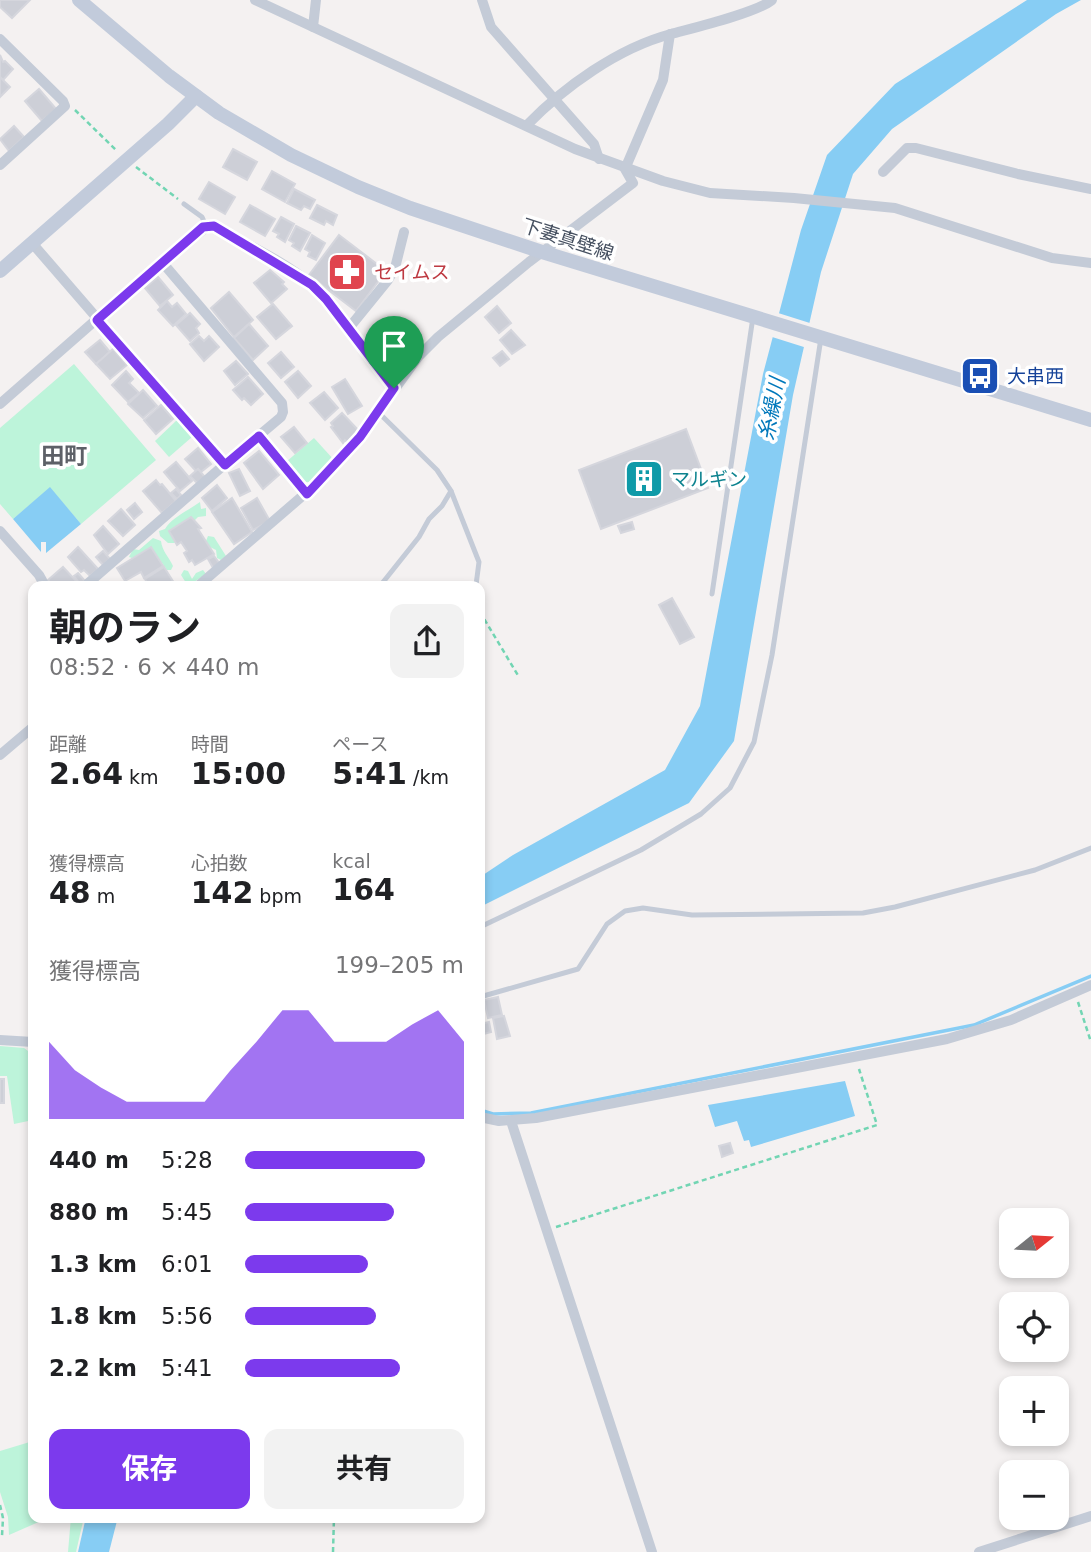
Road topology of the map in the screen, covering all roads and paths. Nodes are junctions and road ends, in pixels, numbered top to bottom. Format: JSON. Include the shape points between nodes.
{"nodes":[{"id":1,"x":79,"y":0,"type":"edge"},
{"id":2,"x":255,"y":0,"type":"edge"},
{"id":3,"x":316,"y":0,"type":"edge"},
{"id":4,"x":482,"y":0,"type":"edge"},
{"id":5,"x":772,"y":0,"type":"edge"},
{"id":6,"x":313,"y":27,"type":"junction"},
{"id":7,"x":670,"y":34,"type":"junction"},
{"id":8,"x":0,"y":39,"type":"edge"},
{"id":9,"x":196,"y":96,"type":"junction"},
{"id":10,"x":554,"y":98,"type":"junction"},
{"id":11,"x":65,"y":106,"type":"junction"},
{"id":12,"x":527,"y":125,"type":"junction"},
{"id":13,"x":599,"y":159,"type":"junction"},
{"id":14,"x":127,"y":160,"type":"junction"},
{"id":15,"x":0,"y":165,"type":"edge"},
{"id":16,"x":625,"y":169,"type":"junction"},
{"id":17,"x":883,"y":172,"type":"dead end"},
{"id":18,"x":1091,"y":189,"type":"edge"},
{"id":19,"x":182,"y":202,"type":"joint"},
{"id":20,"x":206,"y":226,"type":"junction"},
{"id":21,"x":404,"y":232,"type":"dead end"},
{"id":22,"x":32,"y":243,"type":"junction"},
{"id":23,"x":542,"y":252,"type":"junction"},
{"id":24,"x":162,"y":262,"type":"junction"},
{"id":25,"x":1091,"y":263,"type":"edge"},
{"id":26,"x":0,"y":271,"type":"edge"},
{"id":27,"x":756,"y":318,"type":"junction"},
{"id":28,"x":97,"y":320,"type":"junction"},
{"id":29,"x":349,"y":328,"type":"junction"},
{"id":30,"x":819,"y":337,"type":"junction"},
{"id":31,"x":394,"y":388,"type":"junction"},
{"id":32,"x":0,"y":404,"type":"edge"},
{"id":33,"x":378,"y":412,"type":"junction"},
{"id":34,"x":1091,"y":420,"type":"edge"},
{"id":35,"x":259,"y":436,"type":"junction"},
{"id":36,"x":225,"y":465,"type":"junction"},
{"id":37,"x":451,"y":491,"type":"junction"},
{"id":38,"x":307,"y":494,"type":"junction"},
{"id":39,"x":0,"y":531,"type":"edge"},
{"id":40,"x":42,"y":581,"type":"edge"},
{"id":41,"x":91,"y":581,"type":"edge"},
{"id":42,"x":204,"y":581,"type":"edge"},
{"id":43,"x":384,"y":581,"type":"edge"},
{"id":44,"x":477,"y":581,"type":"edge"},
{"id":45,"x":712,"y":594,"type":"dead end"},
{"id":46,"x":486,"y":624,"type":"edge"},
{"id":47,"x":519,"y":677,"type":"dead end"},
{"id":48,"x":28,"y":731,"type":"edge"},
{"id":49,"x":0,"y":755,"type":"edge"},
{"id":50,"x":1091,"y":848,"type":"edge"},
{"id":51,"x":485,"y":925,"type":"edge"},
{"id":52,"x":1091,"y":985,"type":"edge"},
{"id":53,"x":1075,"y":992,"type":"junction"},
{"id":54,"x":485,"y":996,"type":"edge"},
{"id":55,"x":0,"y":1040,"type":"edge"},
{"id":56,"x":28,"y":1042,"type":"edge"},
{"id":57,"x":1091,"y":1042,"type":"edge"},
{"id":58,"x":855,"y":1057,"type":"junction"},
{"id":59,"x":485,"y":1118,"type":"edge"},
{"id":60,"x":511,"y":1121,"type":"junction"},
{"id":61,"x":546,"y":1230,"type":"junction"},
{"id":62,"x":0,"y":1505,"type":"edge"},
{"id":63,"x":1091,"y":1516,"type":"edge"},
{"id":64,"x":334,"y":1523,"type":"edge"},
{"id":65,"x":0,"y":1537,"type":"edge"},
{"id":66,"x":333,"y":1552,"type":"edge"},
{"id":67,"x":652,"y":1552,"type":"edge"},
{"id":68,"x":979,"y":1552,"type":"edge"}],
"edges":[{"from":1,"to":9,"type":"main road","name":"下妻真壁線"},
{"from":2,"to":6,"type":"street"},
{"from":3,"to":6,"type":"street"},
{"from":4,"to":10,"type":"street","via":[[491,27]]},
{"from":5,"to":7,"type":"street"},
{"from":6,"to":12,"type":"street"},
{"from":7,"to":10,"type":"street","via":[[592,71]]},
{"from":7,"to":16,"type":"street","via":[[663,80]]},
{"from":8,"to":11,"type":"street"},
{"from":9,"to":14,"type":"main road"},
{"from":9,"to":23,"type":"main road","name":"下妻真壁線","via":[[249,131],[358,187]]},
{"from":10,"to":12,"type":"street"},
{"from":10,"to":13,"type":"street","via":[[594,144]]},
{"from":11,"to":14,"type":"path","via":[[73,108]]},
{"from":11,"to":15,"type":"street"},
{"from":12,"to":13,"type":"street"},
{"from":13,"to":16,"type":"street"},
{"from":14,"to":19,"type":"path"},
{"from":14,"to":22,"type":"main road"},
{"from":16,"to":23,"type":"street","via":[[633,183]]},
{"from":16,"to":25,"type":"street","via":[[710,193],[894,208],[1052,258]]},
{"from":17,"to":18,"type":"street","via":[[907,148],[916,148]]},
{"from":19,"to":20,"type":"lane","via":[[202,217]]},
{"from":20,"to":24,"type":"street"},
{"from":20,"to":29,"type":"street","via":[[214,226],[304,279]]},
{"from":21,"to":29,"type":"street","via":[[388,280]]},
{"from":22,"to":26,"type":"main road"},
{"from":22,"to":28,"type":"street"},
{"from":23,"to":27,"type":"main road","name":"下妻真壁線"},
{"from":23,"to":31,"type":"street","via":[[438,337]]},
{"from":24,"to":28,"type":"street"},
{"from":24,"to":35,"type":"street","via":[[282,402],[281,417]]},
{"from":27,"to":30,"type":"main road","name":"下妻真壁線"},
{"from":27,"to":45,"type":"lane"},
{"from":28,"to":32,"type":"street"},
{"from":28,"to":36,"type":"street"},
{"from":29,"to":31,"type":"street"},
{"from":30,"to":34,"type":"main road","name":"下妻真壁線"},
{"from":30,"to":51,"type":"lane","via":[[772,655],[754,742],[730,788],[701,814],[641,850]]},
{"from":31,"to":33,"type":"street"},
{"from":33,"to":37,"type":"lane","via":[[437,470]]},
{"from":33,"to":38,"type":"street"},
{"from":35,"to":36,"type":"street"},
{"from":35,"to":38,"type":"street"},
{"from":36,"to":41,"type":"street"},
{"from":37,"to":43,"type":"lane"},
{"from":37,"to":44,"type":"lane","via":[[479,562]]},
{"from":38,"to":42,"type":"street"},
{"from":39,"to":40,"type":"street"},
{"from":46,"to":47,"type":"path"},
{"from":48,"to":49,"type":"street"},
{"from":50,"to":54,"type":"lane","via":[[1035,870],[863,913],[625,911],[607,923],[578,969]]},
{"from":52,"to":53,"type":"street"},
{"from":53,"to":57,"type":"path"},
{"from":53,"to":58,"type":"street","via":[[981,1031]]},
{"from":55,"to":56,"type":"street"},
{"from":58,"to":60,"type":"street"},
{"from":58,"to":61,"type":"path","via":[[877,1125]]},
{"from":59,"to":60,"type":"street"},
{"from":60,"to":61,"type":"street"},
{"from":61,"to":67,"type":"street"},
{"from":62,"to":65,"type":"path"},
{"from":63,"to":68,"type":"street"},
{"from":64,"to":66,"type":"path"}]}
